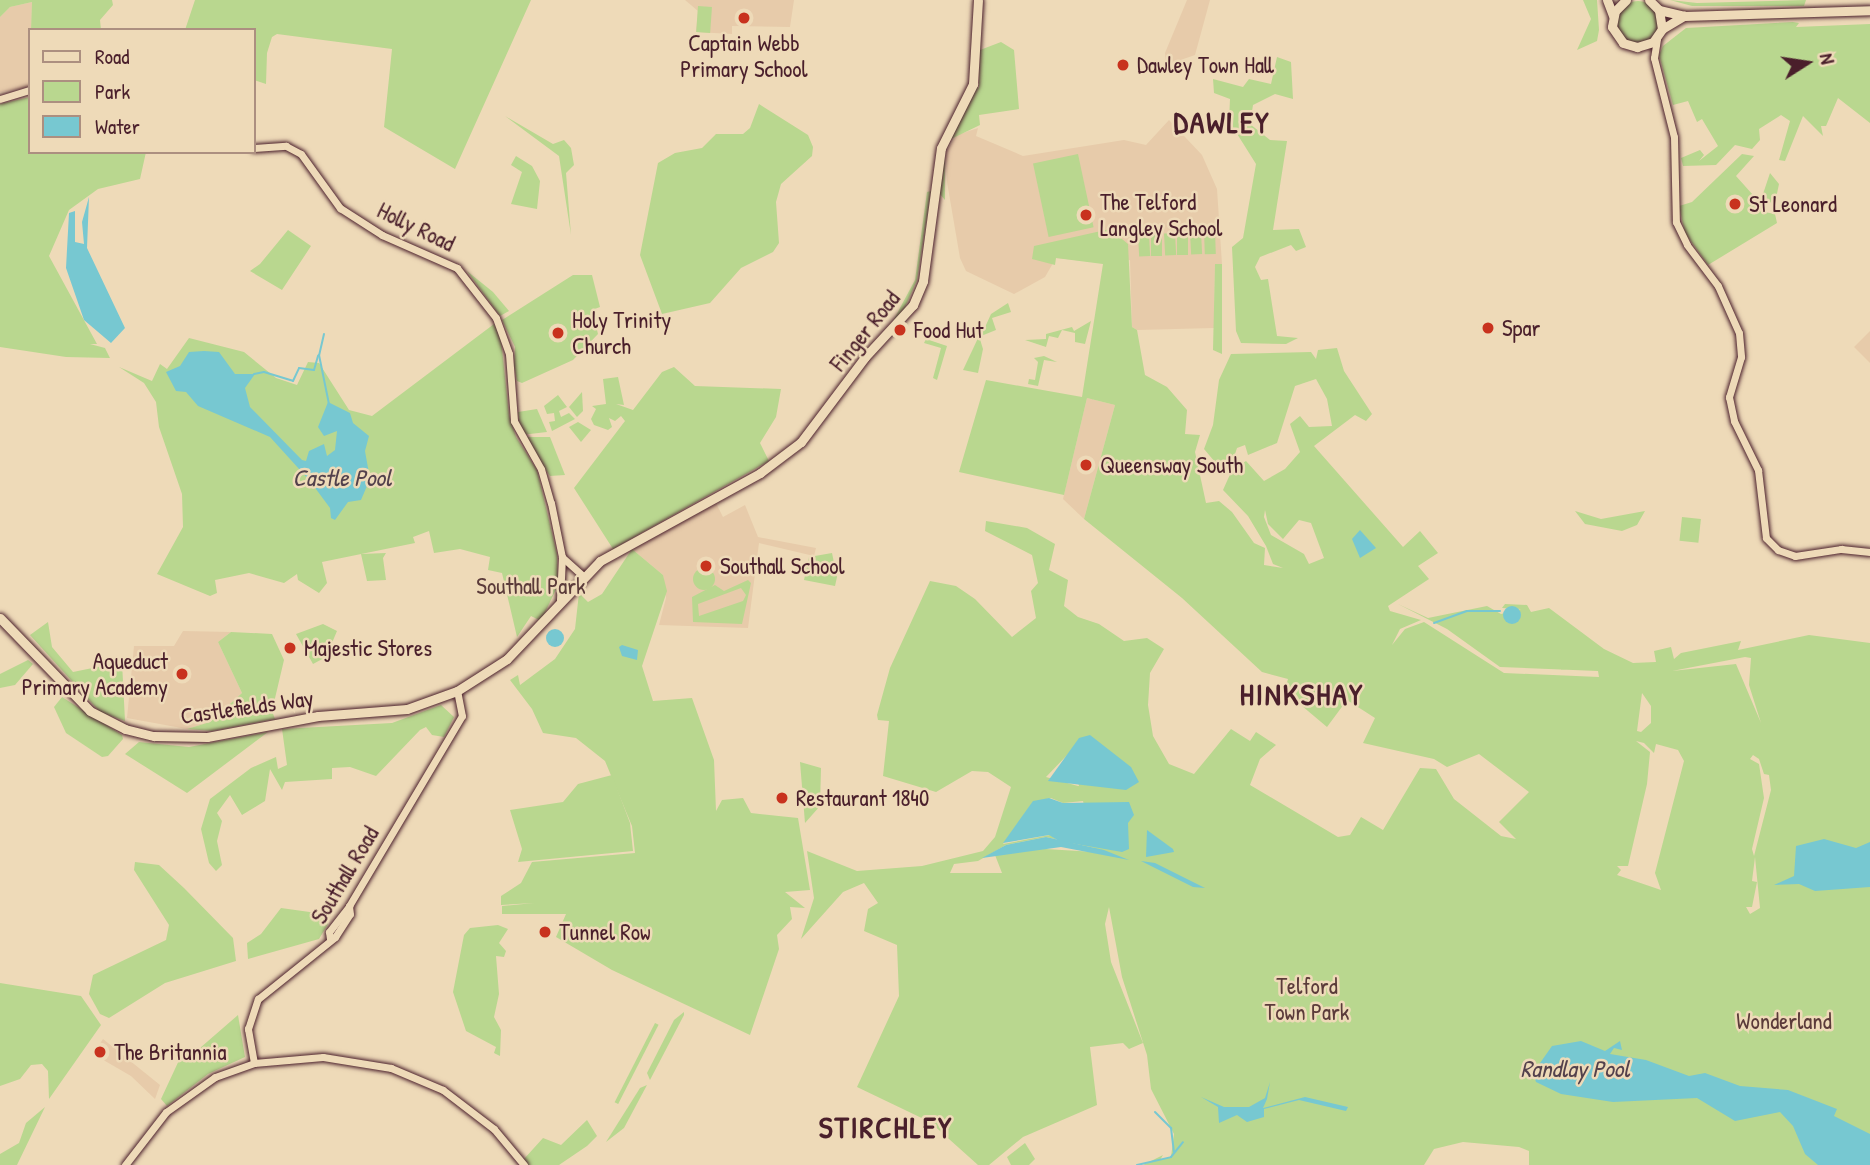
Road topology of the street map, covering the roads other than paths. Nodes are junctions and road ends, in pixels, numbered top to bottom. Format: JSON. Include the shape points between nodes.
{"nodes":[{"id":1,"x":978,"y":0,"type":"edge"},
{"id":2,"x":1607,"y":0,"type":"edge"},
{"id":3,"x":1623,"y":0,"type":"edge"},
{"id":4,"x":1651,"y":1,"type":"edge"},
{"id":5,"x":1659,"y":10,"type":"junction"},
{"id":6,"x":1870,"y":10,"type":"edge"},
{"id":7,"x":1613,"y":16,"type":"junction"},
{"id":8,"x":1684,"y":16,"type":"junction"},
{"id":9,"x":1662,"y":29,"type":"junction"},
{"id":10,"x":1657,"y":39,"type":"junction"},
{"id":11,"x":1640,"y":47,"type":"junction"},
{"id":12,"x":1654,"y":58,"type":"junction"},
{"id":13,"x":28,"y":91,"type":"edge"},
{"id":14,"x":0,"y":99,"type":"edge"},
{"id":15,"x":256,"y":148,"type":"edge"},
{"id":16,"x":1870,"y":552,"type":"edge"},
{"id":17,"x":562,"y":557,"type":"junction"},
{"id":18,"x":582,"y":575,"type":"junction"},
{"id":19,"x":560,"y":600,"type":"junction"},
{"id":20,"x":0,"y":618,"type":"edge"},
{"id":21,"x":457,"y":691,"type":"junction"},
{"id":22,"x":254,"y":1063,"type":"junction"},
{"id":23,"x":125,"y":1165,"type":"edge"},
{"id":24,"x":524,"y":1165,"type":"edge"}],
"edges":[{"from":1,"to":18,"type":"main road","name":"Finger Road","via":[[973,84],[945,137],[919,292],[814,428],[760,473]]},
{"from":2,"to":7,"type":"main road"},
{"from":3,"to":7,"type":"main road"},
{"from":4,"to":5,"type":"main road"},
{"from":5,"to":8,"type":"main road"},
{"from":5,"to":9,"type":"main road"},
{"from":6,"to":8,"type":"main road"},
{"from":7,"to":11,"type":"main road","via":[[1618,38]]},
{"from":8,"to":9,"type":"main road"},
{"from":9,"to":10,"type":"main road"},
{"from":10,"to":11,"type":"main road"},
{"from":10,"to":12,"type":"street"},
{"from":11,"to":12,"type":"street"},
{"from":12,"to":16,"type":"street","via":[[1674,137],[1675,211],[1683,238],[1718,286],[1739,333],[1741,358],[1729,397],[1734,421],[1758,470],[1766,538],[1778,550],[1795,555],[1841,549]]},
{"from":13,"to":14,"type":"street"},
{"from":15,"to":17,"type":"street","name":"Holly Road","via":[[286,146],[301,154],[340,208],[382,235],[457,268],[504,333],[517,431],[541,469]]},
{"from":17,"to":18,"type":"street"},
{"from":17,"to":19,"type":"street","name":"Holly Road"},
{"from":18,"to":19,"type":"main road"},
{"from":19,"to":21,"type":"main road","name":"Castlefields Way","via":[[507,659]]},
{"from":20,"to":21,"type":"main road","name":"Castlefields Way","via":[[90,711],[125,729],[154,736],[207,737],[318,716],[396,710]]},
{"from":21,"to":22,"type":"street","name":"Southall Road","via":[[462,716],[329,932],[330,939],[258,999],[248,1029]]},
{"from":22,"to":23,"type":"street","via":[[189,1092],[166,1112]]},
{"from":22,"to":24,"type":"street","via":[[350,1058],[420,1078],[471,1109]]}]}
